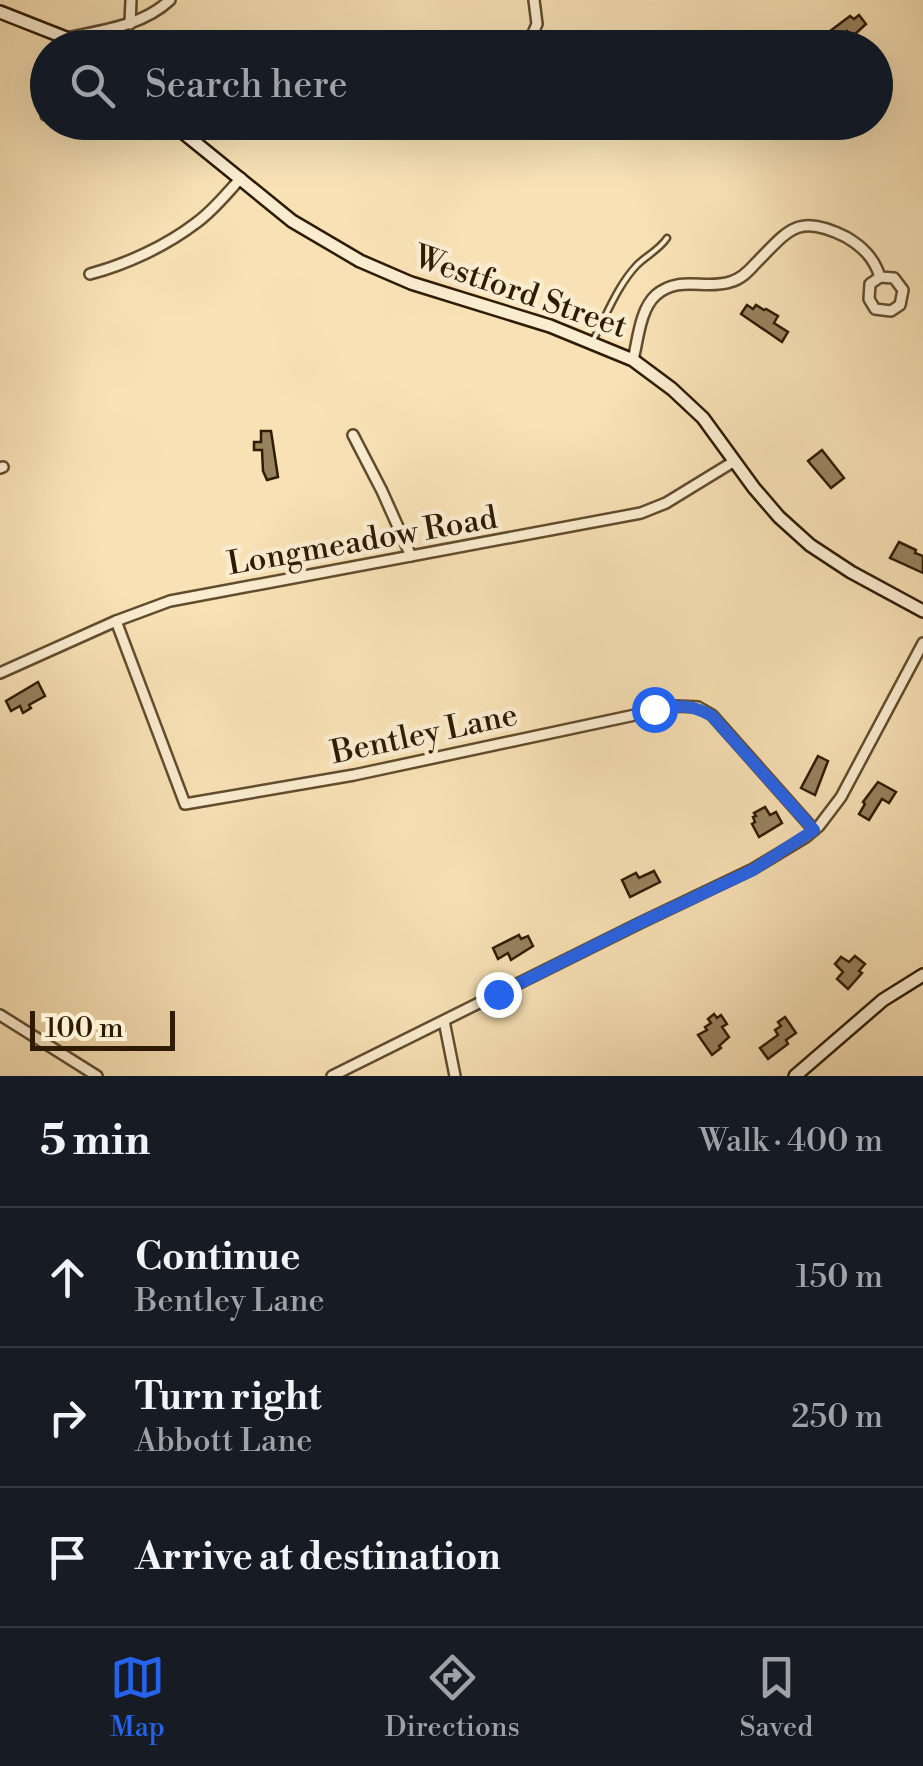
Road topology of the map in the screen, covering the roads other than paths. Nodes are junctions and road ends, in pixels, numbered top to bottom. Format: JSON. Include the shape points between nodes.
{"nodes":[{"id":1,"x":131,"y":0,"type":"edge"},
{"id":2,"x":170,"y":0,"type":"edge"},
{"id":3,"x":534,"y":0,"type":"edge"},
{"id":4,"x":0,"y":12,"type":"edge"},
{"id":5,"x":130,"y":24,"type":"junction"},
{"id":6,"x":46,"y":30,"type":"edge"},
{"id":7,"x":96,"y":30,"type":"edge"},
{"id":8,"x":534,"y":30,"type":"edge"},
{"id":9,"x":193,"y":140,"type":"edge"},
{"id":10,"x":241,"y":178,"type":"junction"},
{"id":11,"x":667,"y":238,"type":"dead end"},
{"id":12,"x":90,"y":274,"type":"dead end"},
{"id":13,"x":880,"y":277,"type":"junction"},
{"id":14,"x":592,"y":342,"type":"junction"},
{"id":15,"x":633,"y":360,"type":"junction"},
{"id":16,"x":352,"y":435,"type":"dead end"},
{"id":17,"x":733,"y":462,"type":"junction"},
{"id":18,"x":411,"y":556,"type":"junction"},
{"id":19,"x":923,"y":611,"type":"edge"},
{"id":20,"x":116,"y":621,"type":"junction"},
{"id":21,"x":923,"y":643,"type":"edge"},
{"id":22,"x":0,"y":673,"type":"edge"},
{"id":23,"x":814,"y":830,"type":"junction"},
{"id":24,"x":923,"y":975,"type":"edge"},
{"id":25,"x":0,"y":1015,"type":"edge"},
{"id":26,"x":444,"y":1022,"type":"junction"},
{"id":27,"x":97,"y":1076,"type":"edge"},
{"id":28,"x":332,"y":1076,"type":"edge"},
{"id":29,"x":455,"y":1076,"type":"edge"},
{"id":30,"x":795,"y":1076,"type":"edge"}],
"edges":[{"from":1,"to":5,"type":"street"},
{"from":2,"to":5,"type":"street"},
{"from":3,"to":8,"type":"street"},
{"from":4,"to":6,"type":"main road"},
{"from":5,"to":7,"type":"street"},
{"from":9,"to":10,"type":"main road","name":"Westford Street"},
{"from":10,"to":12,"type":"street","via":[[168,242]]},
{"from":10,"to":14,"type":"main road","name":"Westford Street","via":[[292,221],[360,261]]},
{"from":11,"to":14,"type":"lane","via":[[635,267]]},
{"from":13,"to":13,"type":"street","via":[[870,284],[868,300],[891,311],[903,290],[894,278]]},
{"from":13,"to":15,"type":"street","via":[[854,242],[824,227],[799,226],[737,280],[682,284],[656,296]]},
{"from":14,"to":15,"type":"main road","name":"Westford Street"},
{"from":15,"to":17,"type":"main road","name":"Westford Street","via":[[704,418]]},
{"from":16,"to":18,"type":"street"},
{"from":17,"to":18,"type":"street","name":"Longmeadow Road","via":[[641,513]]},
{"from":17,"to":19,"type":"main road","name":"Westford Street","via":[[810,545]]},
{"from":18,"to":20,"type":"street","name":"Longmeadow Road","via":[[206,593]]},
{"from":20,"to":22,"type":"street","name":"Longmeadow Road"},
{"from":20,"to":23,"type":"street","name":"Bentley Lane","via":[[186,804],[677,706],[712,716]]},
{"from":21,"to":23,"type":"street","via":[[841,797]]},
{"from":23,"to":26,"type":"street","via":[[753,870]]},
{"from":24,"to":30,"type":"main road","via":[[882,1000]]},
{"from":25,"to":27,"type":"street"},
{"from":26,"to":28,"type":"street"},
{"from":26,"to":29,"type":"street"}]}
